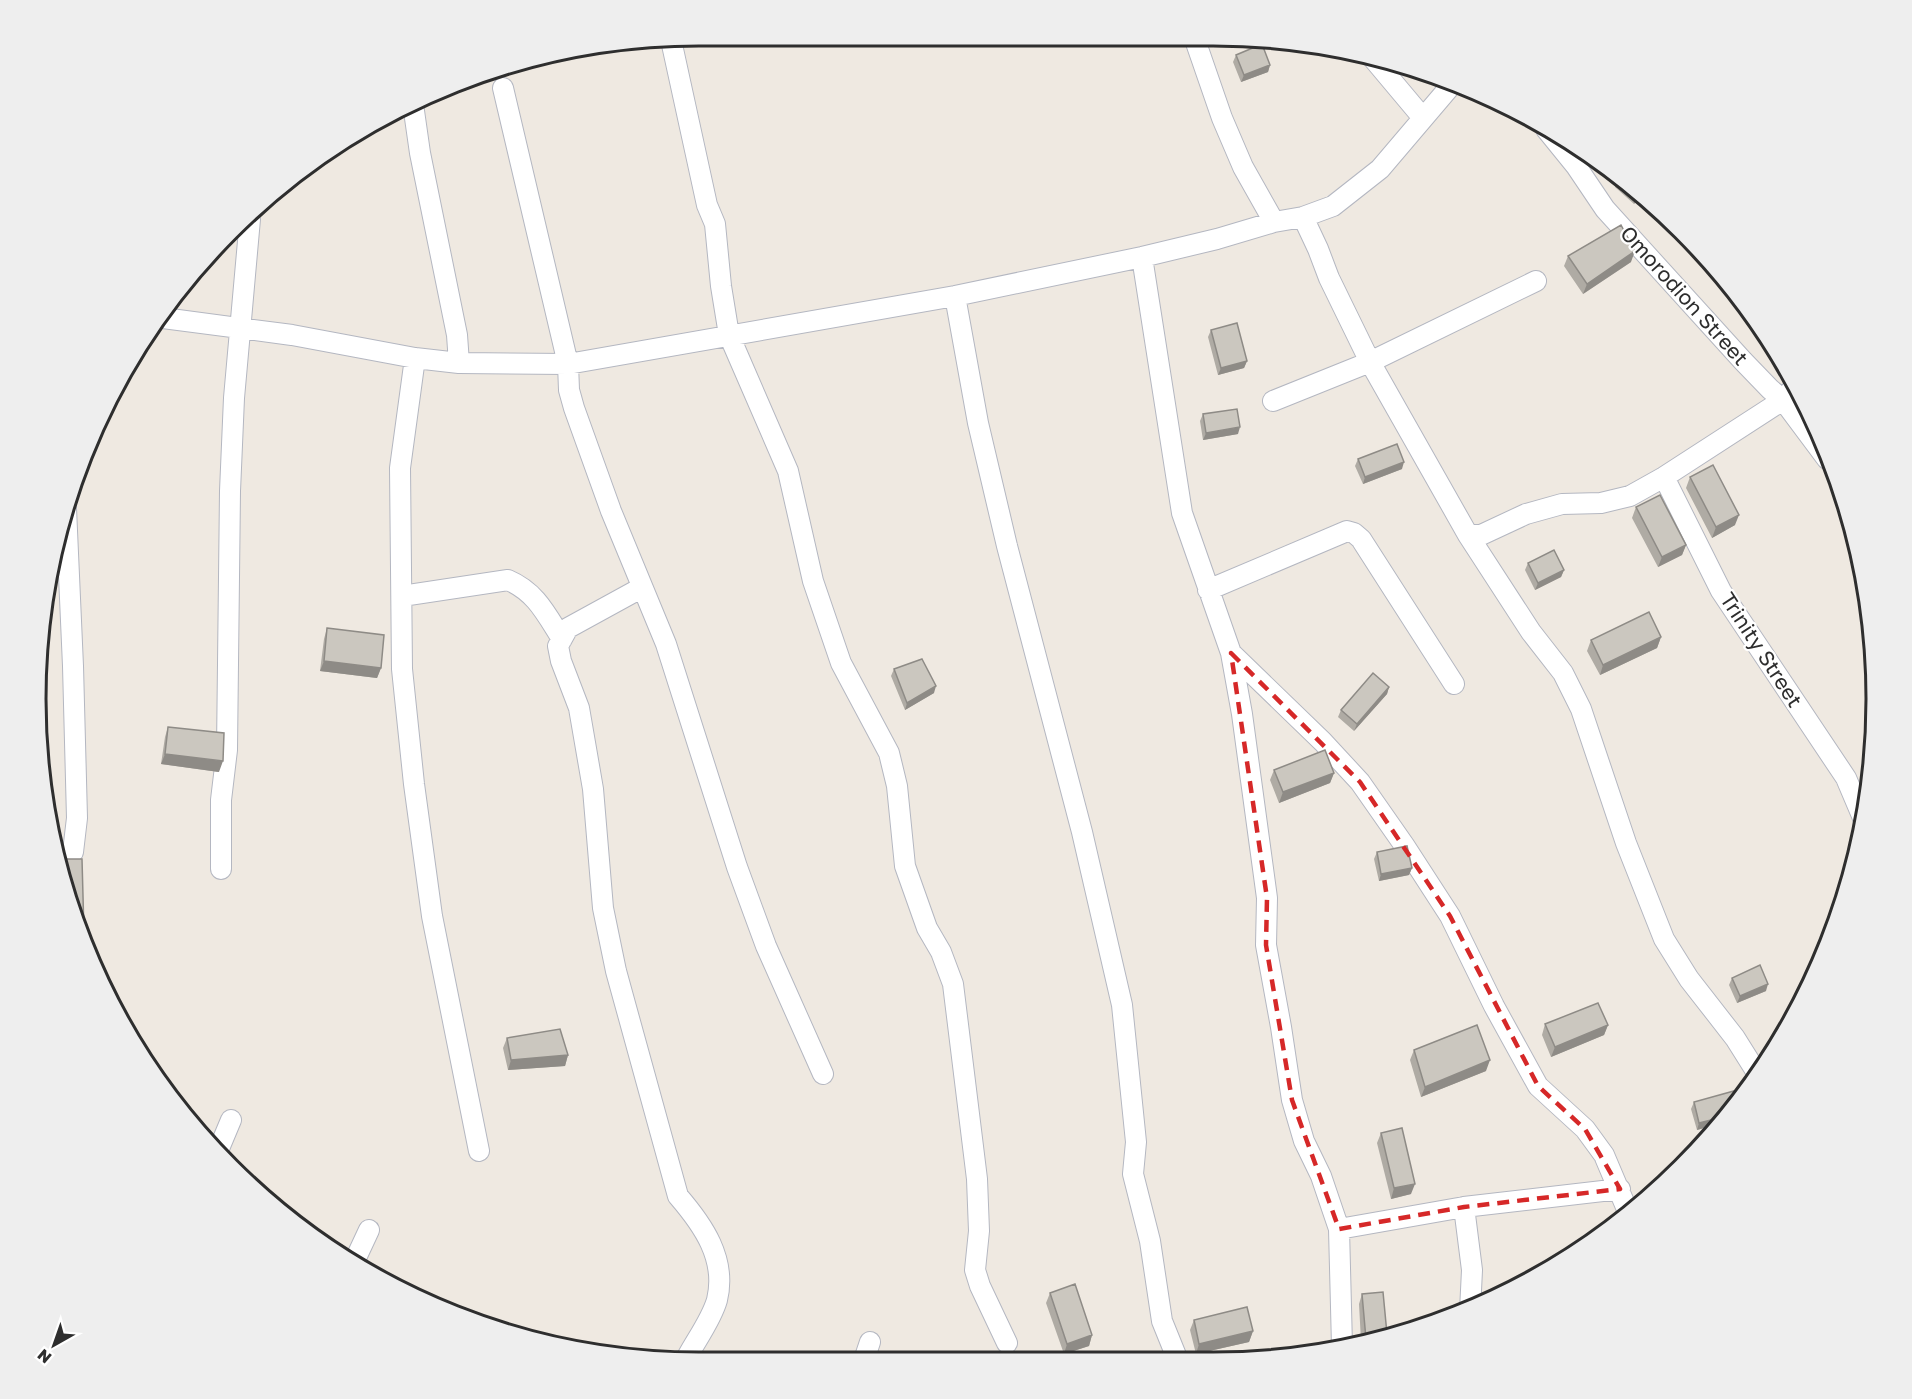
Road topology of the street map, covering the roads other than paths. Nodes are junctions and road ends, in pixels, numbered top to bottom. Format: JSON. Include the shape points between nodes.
{"nodes":[{"id":1,"x":1197,"y":46,"type":"edge"},
{"id":2,"x":673,"y":47,"type":"edge"},
{"id":3,"x":1382,"y":69,"type":"edge"},
{"id":4,"x":503,"y":88,"type":"dead end"},
{"id":5,"x":1447,"y":90,"type":"edge"},
{"id":6,"x":414,"y":113,"type":"edge"},
{"id":7,"x":1423,"y":118,"type":"junction"},
{"id":8,"x":1562,"y":149,"type":"edge"},
{"id":9,"x":1303,"y":217,"type":"junction"},
{"id":10,"x":1274,"y":222,"type":"junction"},
{"id":11,"x":249,"y":227,"type":"edge"},
{"id":12,"x":1142,"y":257,"type":"junction"},
{"id":13,"x":1536,"y":281,"type":"dead end"},
{"id":14,"x":955,"y":296,"type":"junction"},
{"id":15,"x":169,"y":319,"type":"edge"},
{"id":16,"x":241,"y":328,"type":"junction"},
{"id":17,"x":729,"y":335,"type":"junction"},
{"id":18,"x":415,"y":358,"type":"junction"},
{"id":19,"x":1370,"y":362,"type":"junction"},
{"id":20,"x":459,"y":363,"type":"junction"},
{"id":21,"x":568,"y":364,"type":"junction"},
{"id":22,"x":1789,"y":393,"type":"edge"},
{"id":23,"x":1273,"y":401,"type":"dead end"},
{"id":24,"x":1664,"y":477,"type":"junction"},
{"id":25,"x":1468,"y":535,"type":"junction"},
{"id":26,"x":67,"y":537,"type":"edge"},
{"id":27,"x":641,"y":588,"type":"junction"},
{"id":28,"x":1208,"y":590,"type":"junction"},
{"id":29,"x":402,"y":596,"type":"junction"},
{"id":30,"x":561,"y":639,"type":"junction"},
{"id":31,"x":1231,"y":653,"type":"junction"},
{"id":32,"x":1454,"y":684,"type":"dead end"},
{"id":33,"x":1857,"y":804,"type":"edge"},
{"id":34,"x":73,"y":852,"type":"dead end"},
{"id":35,"x":221,"y":868,"type":"dead end"},
{"id":36,"x":1752,"y":1066,"type":"edge"},
{"id":37,"x":822,"y":1074,"type":"dead end"},
{"id":38,"x":231,"y":1120,"type":"dead end"},
{"id":39,"x":221,"y":1143,"type":"edge"},
{"id":40,"x":479,"y":1150,"type":"dead end"},
{"id":41,"x":1620,"y":1189,"type":"junction"},
{"id":42,"x":1626,"y":1205,"type":"edge"},
{"id":43,"x":1464,"y":1207,"type":"junction"},
{"id":44,"x":1339,"y":1229,"type":"junction"},
{"id":45,"x":369,"y":1230,"type":"dead end"},
{"id":46,"x":357,"y":1255,"type":"edge"},
{"id":47,"x":1471,"y":1299,"type":"edge"},
{"id":48,"x":1342,"y":1340,"type":"edge"},
{"id":49,"x":1007,"y":1343,"type":"dead end"},
{"id":50,"x":690,"y":1352,"type":"edge"},
{"id":51,"x":1175,"y":1352,"type":"edge"}],
"edges":[{"from":1,"to":10,"type":"street","via":[[1239,158]]},
{"from":2,"to":17,"type":"street","via":[[707,205],[716,224]]},
{"from":3,"to":7,"type":"street"},
{"from":4,"to":21,"type":"street"},
{"from":5,"to":7,"type":"street"},
{"from":6,"to":20,"type":"street"},
{"from":7,"to":9,"type":"street","via":[[1380,169],[1333,207]]},
{"from":8,"to":22,"type":"street","name":"Omorodion Street","via":[[1605,209],[1743,361],[1770,389]]},
{"from":9,"to":10,"type":"street"},
{"from":9,"to":19,"type":"street"},
{"from":10,"to":12,"type":"street"},
{"from":11,"to":16,"type":"street"},
{"from":12,"to":14,"type":"street"},
{"from":12,"to":28,"type":"street","via":[[1182,513]]},
{"from":13,"to":19,"type":"street"},
{"from":14,"to":17,"type":"street"},
{"from":14,"to":51,"type":"street","via":[[978,423],[1122,1005],[1137,1142],[1132,1173],[1150,1241],[1162,1321]]},
{"from":15,"to":16,"type":"street"},
{"from":16,"to":18,"type":"street"},
{"from":16,"to":35,"type":"street","via":[[230,491],[228,750],[221,800]]},
{"from":17,"to":21,"type":"street"},
{"from":17,"to":49,"type":"street","via":[[788,471],[813,581],[841,663],[889,753],[897,786],[905,866],[953,984],[977,1179],[979,1231],[975,1270]]},
{"from":18,"to":20,"type":"street"},
{"from":18,"to":29,"type":"street","via":[[400,468]]},
{"from":19,"to":23,"type":"street"},
{"from":19,"to":25,"type":"street"},
{"from":20,"to":21,"type":"street"},
{"from":21,"to":27,"type":"street","via":[[574,408]]},
{"from":22,"to":24,"type":"street"},
{"from":24,"to":25,"type":"street","via":[[1630,496],[1601,503],[1562,504],[1526,514],[1481,535]]},
{"from":24,"to":33,"type":"street","name":"Trinity Street","via":[[1721,591],[1846,778]]},
{"from":25,"to":36,"type":"street","via":[[1563,673],[1581,709],[1626,843],[1664,939]]},
{"from":26,"to":34,"type":"street","via":[[77,818]]},
{"from":27,"to":30,"type":"street","via":[[568,628]]},
{"from":27,"to":37,"type":"street","via":[[666,644],[766,946]]},
{"from":28,"to":31,"type":"street"},
{"from":28,"to":32,"type":"street","via":[[1347,531],[1354,533],[1361,538]]},
{"from":29,"to":30,"type":"street","via":[[508,580],[536,598]]},
{"from":29,"to":40,"type":"street","via":[[402,669],[415,795],[432,916]]},
{"from":30,"to":50,"type":"street","via":[[561,661],[579,708],[593,789],[603,908],[616,971],[678,1196],[711,1242],[719,1269],[717,1299]]},
{"from":31,"to":41,"type":"street","via":[[1360,782],[1450,916],[1538,1086],[1585,1129],[1604,1155]]},
{"from":31,"to":44,"type":"street","via":[[1267,898],[1266,945],[1292,1100]]},
{"from":38,"to":39,"type":"street"},
{"from":41,"to":42,"type":"street"},
{"from":41,"to":43,"type":"street"},
{"from":43,"to":44,"type":"street"},
{"from":43,"to":47,"type":"street","via":[[1472,1270]]},
{"from":44,"to":48,"type":"street"},
{"from":45,"to":46,"type":"street"}]}
